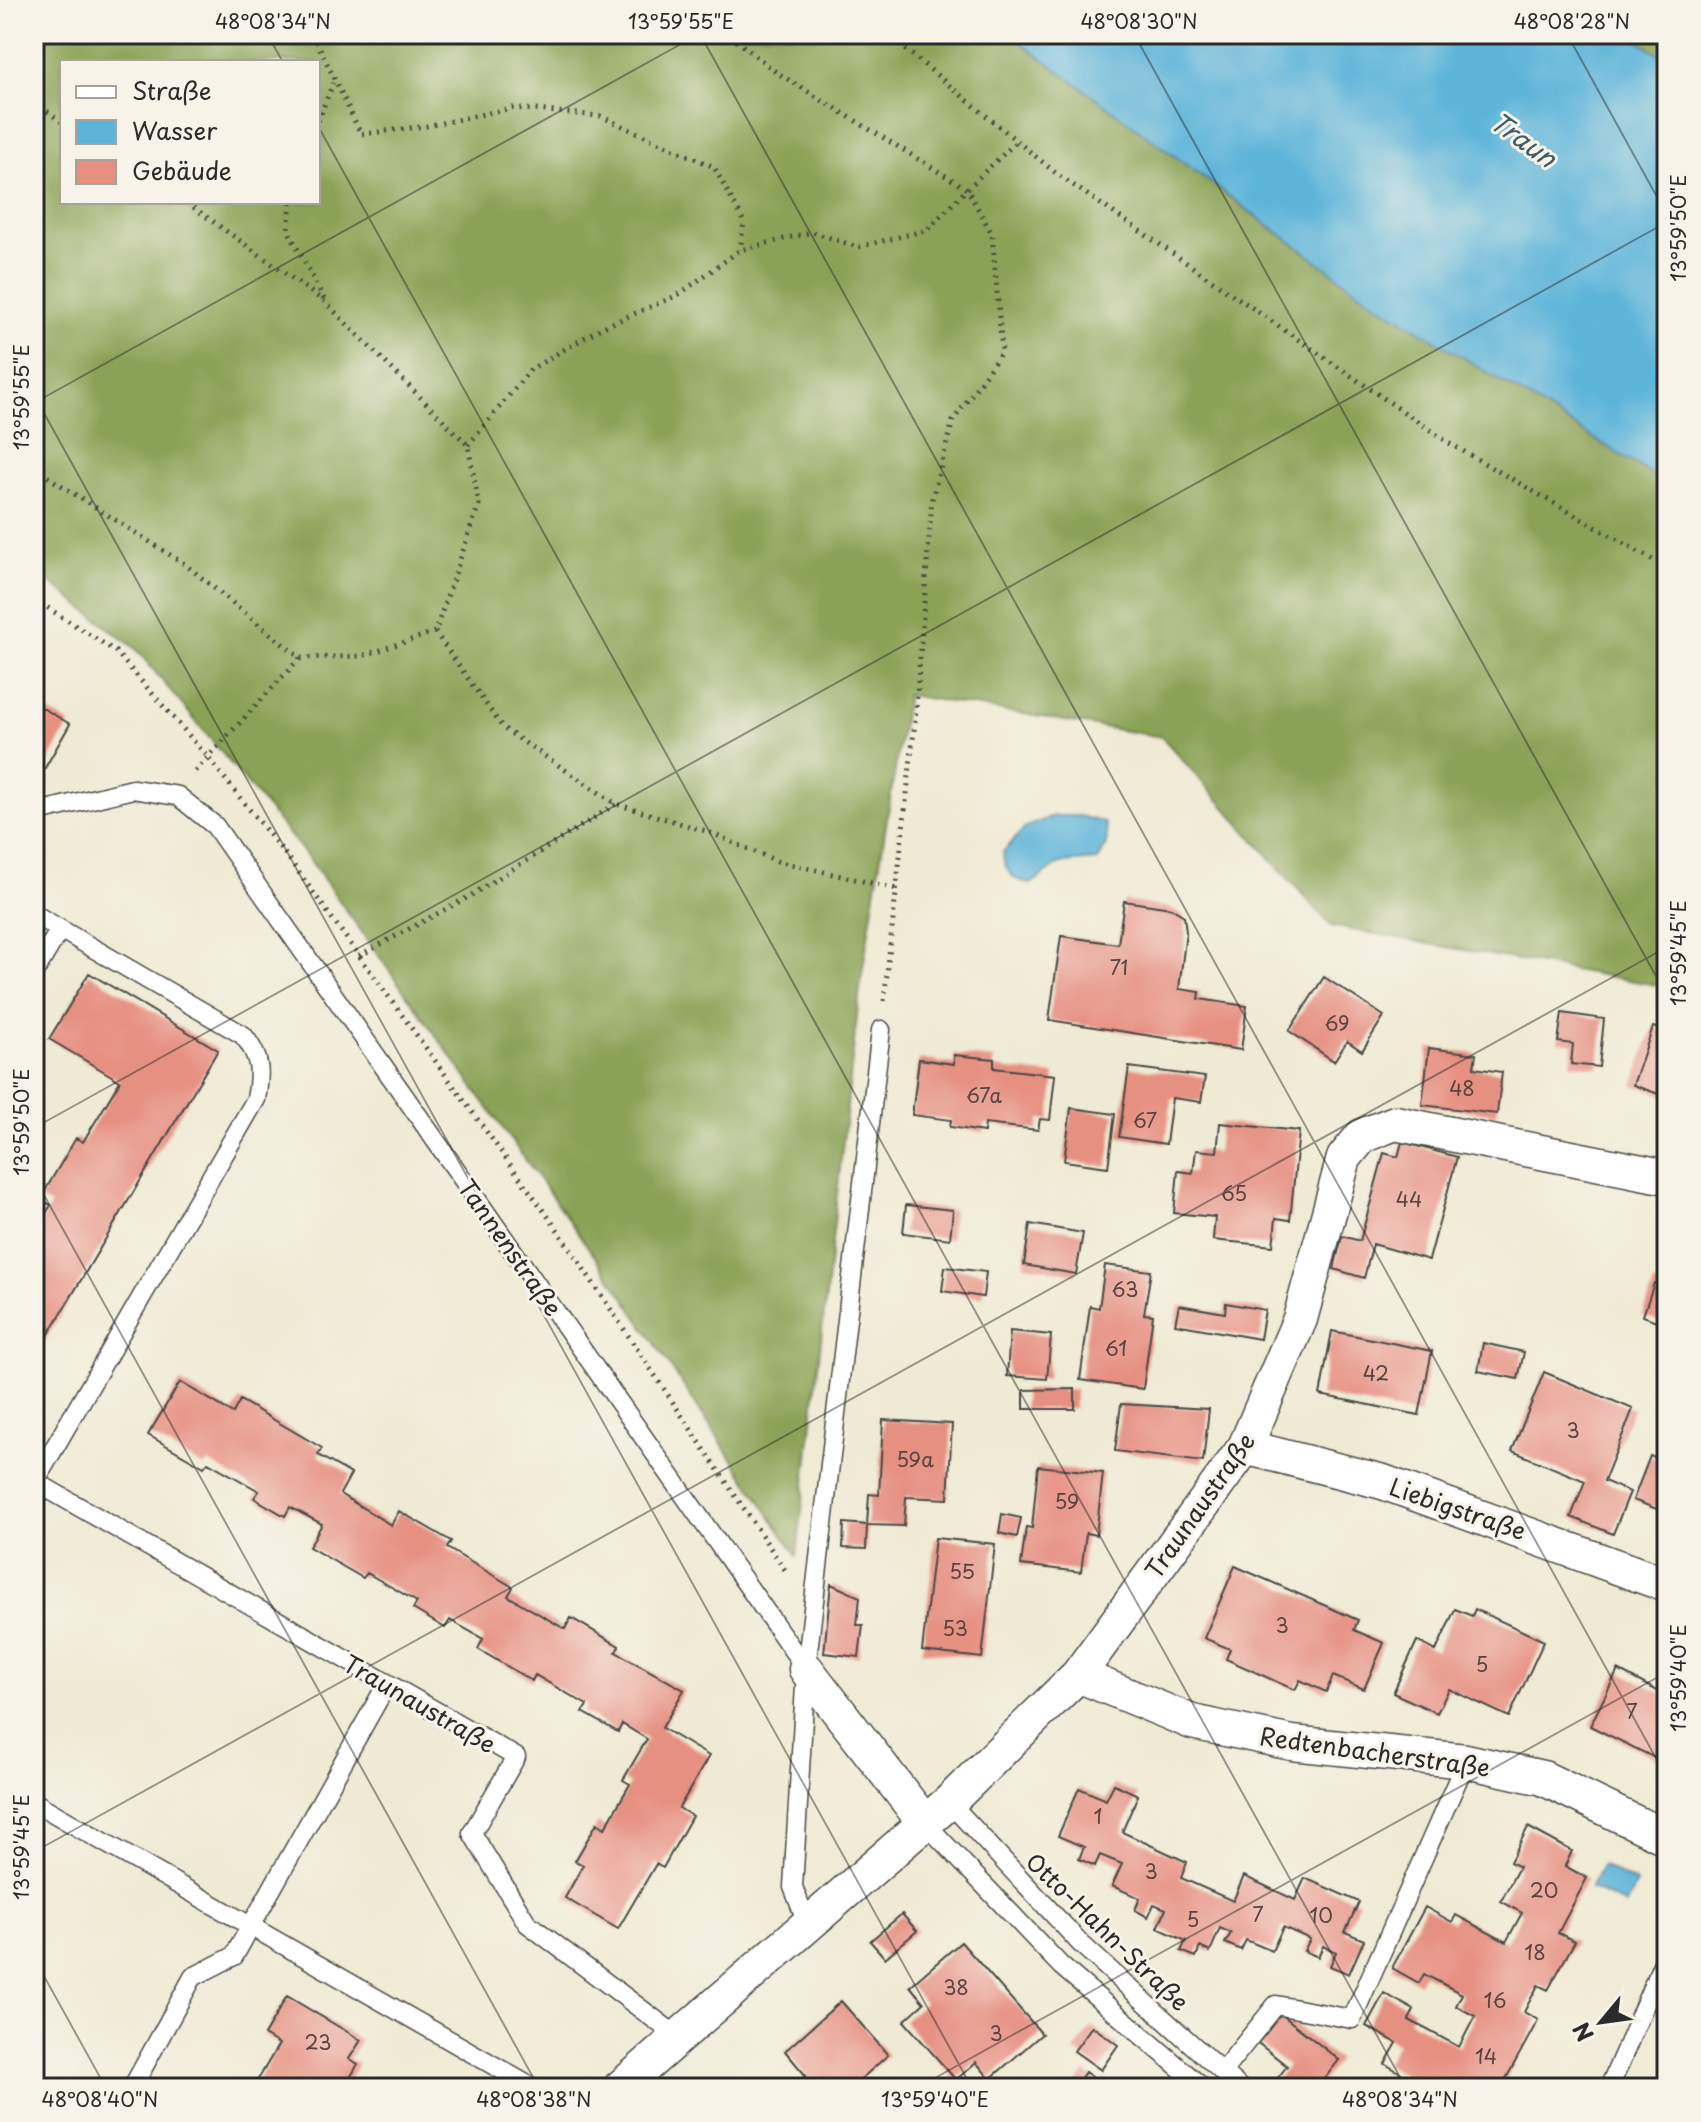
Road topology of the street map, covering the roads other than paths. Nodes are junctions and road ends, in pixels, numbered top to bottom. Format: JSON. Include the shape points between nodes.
{"nodes":[{"id":1,"x":34,"y":813,"type":"edge"},
{"id":2,"x":34,"y":914,"type":"edge"},
{"id":3,"x":60,"y":929,"type":"junction"},
{"id":4,"x":34,"y":973,"type":"edge"},
{"id":5,"x":881,"y":1030,"type":"road end"},
{"id":6,"x":1667,"y":1177,"type":"edge"},
{"id":7,"x":1245,"y":1447,"type":"junction"},
{"id":8,"x":34,"y":1482,"type":"edge"},
{"id":9,"x":1667,"y":1585,"type":"edge"},
{"id":10,"x":806,"y":1669,"type":"junction"},
{"id":11,"x":1078,"y":1675,"type":"junction"},
{"id":12,"x":387,"y":1684,"type":"junction"},
{"id":13,"x":1466,"y":1761,"type":"junction"},
{"id":14,"x":34,"y":1802,"type":"edge"},
{"id":15,"x":937,"y":1813,"type":"junction"},
{"id":16,"x":1667,"y":1838,"type":"edge"},
{"id":17,"x":807,"y":1923,"type":"junction"},
{"id":18,"x":250,"y":1928,"type":"junction"},
{"id":19,"x":1667,"y":1953,"type":"edge"},
{"id":20,"x":678,"y":2037,"type":"junction"},
{"id":21,"x":1222,"y":2072,"type":"junction"},
{"id":22,"x":132,"y":2088,"type":"edge"},
{"id":23,"x":533,"y":2088,"type":"edge"},
{"id":24,"x":620,"y":2088,"type":"edge"},
{"id":25,"x":1203,"y":2088,"type":"edge"},
{"id":26,"x":1240,"y":2088,"type":"edge"},
{"id":27,"x":1609,"y":2088,"type":"edge"}],
"edges":[{"from":1,"to":10,"type":"lane","name":"Tannenstraße","via":[[133,789],[178,796],[215,826]]},
{"from":2,"to":3,"type":"lane"},
{"from":3,"to":4,"type":"lane"},
{"from":3,"to":8,"type":"lane","via":[[243,1035],[256,1051],[261,1072],[256,1099]]},
{"from":5,"to":10,"type":"lane"},
{"from":6,"to":7,"type":"street","name":"Traunaustraße","via":[[1395,1123],[1362,1136],[1344,1158],[1300,1319]]},
{"from":7,"to":9,"type":"street","name":"Liebigstraße","via":[[1383,1482]]},
{"from":7,"to":11,"type":"street","name":"Traunaustraße"},
{"from":8,"to":12,"type":"lane","name":"Traunaustraße"},
{"from":10,"to":15,"type":"street","name":"Tannenstraße"},
{"from":10,"to":17,"type":"lane","via":[[793,1887]]},
{"from":11,"to":13,"type":"street","name":"Redtenbacherstraße","via":[[1192,1722],[1292,1743]]},
{"from":11,"to":15,"type":"street","name":"Traunaustraße"},
{"from":12,"to":18,"type":"lane"},
{"from":12,"to":20,"type":"lane","name":"Traunaustraße","via":[[516,1757],[472,1833],[527,1923]]},
{"from":13,"to":16,"type":"street","name":"Redtenbacherstraße","via":[[1543,1778]]},
{"from":13,"to":21,"type":"lane","via":[[1352,2019],[1276,2005]]},
{"from":14,"to":18,"type":"lane"},
{"from":15,"to":17,"type":"street","name":"Traunaustraße"},
{"from":15,"to":21,"type":"lane","name":"Otto-Hahn-Straße"},
{"from":15,"to":25,"type":"lane","via":[[1061,1966]]},
{"from":17,"to":20,"type":"street","name":"Traunaustraße"},
{"from":18,"to":22,"type":"lane","via":[[234,1956],[193,1977]]},
{"from":18,"to":23,"type":"lane"},
{"from":19,"to":27,"type":"lane"},
{"from":20,"to":24,"type":"street","name":"Traunaustraße"},
{"from":21,"to":26,"type":"lane","name":"Otto-Hahn-Straße"}]}
